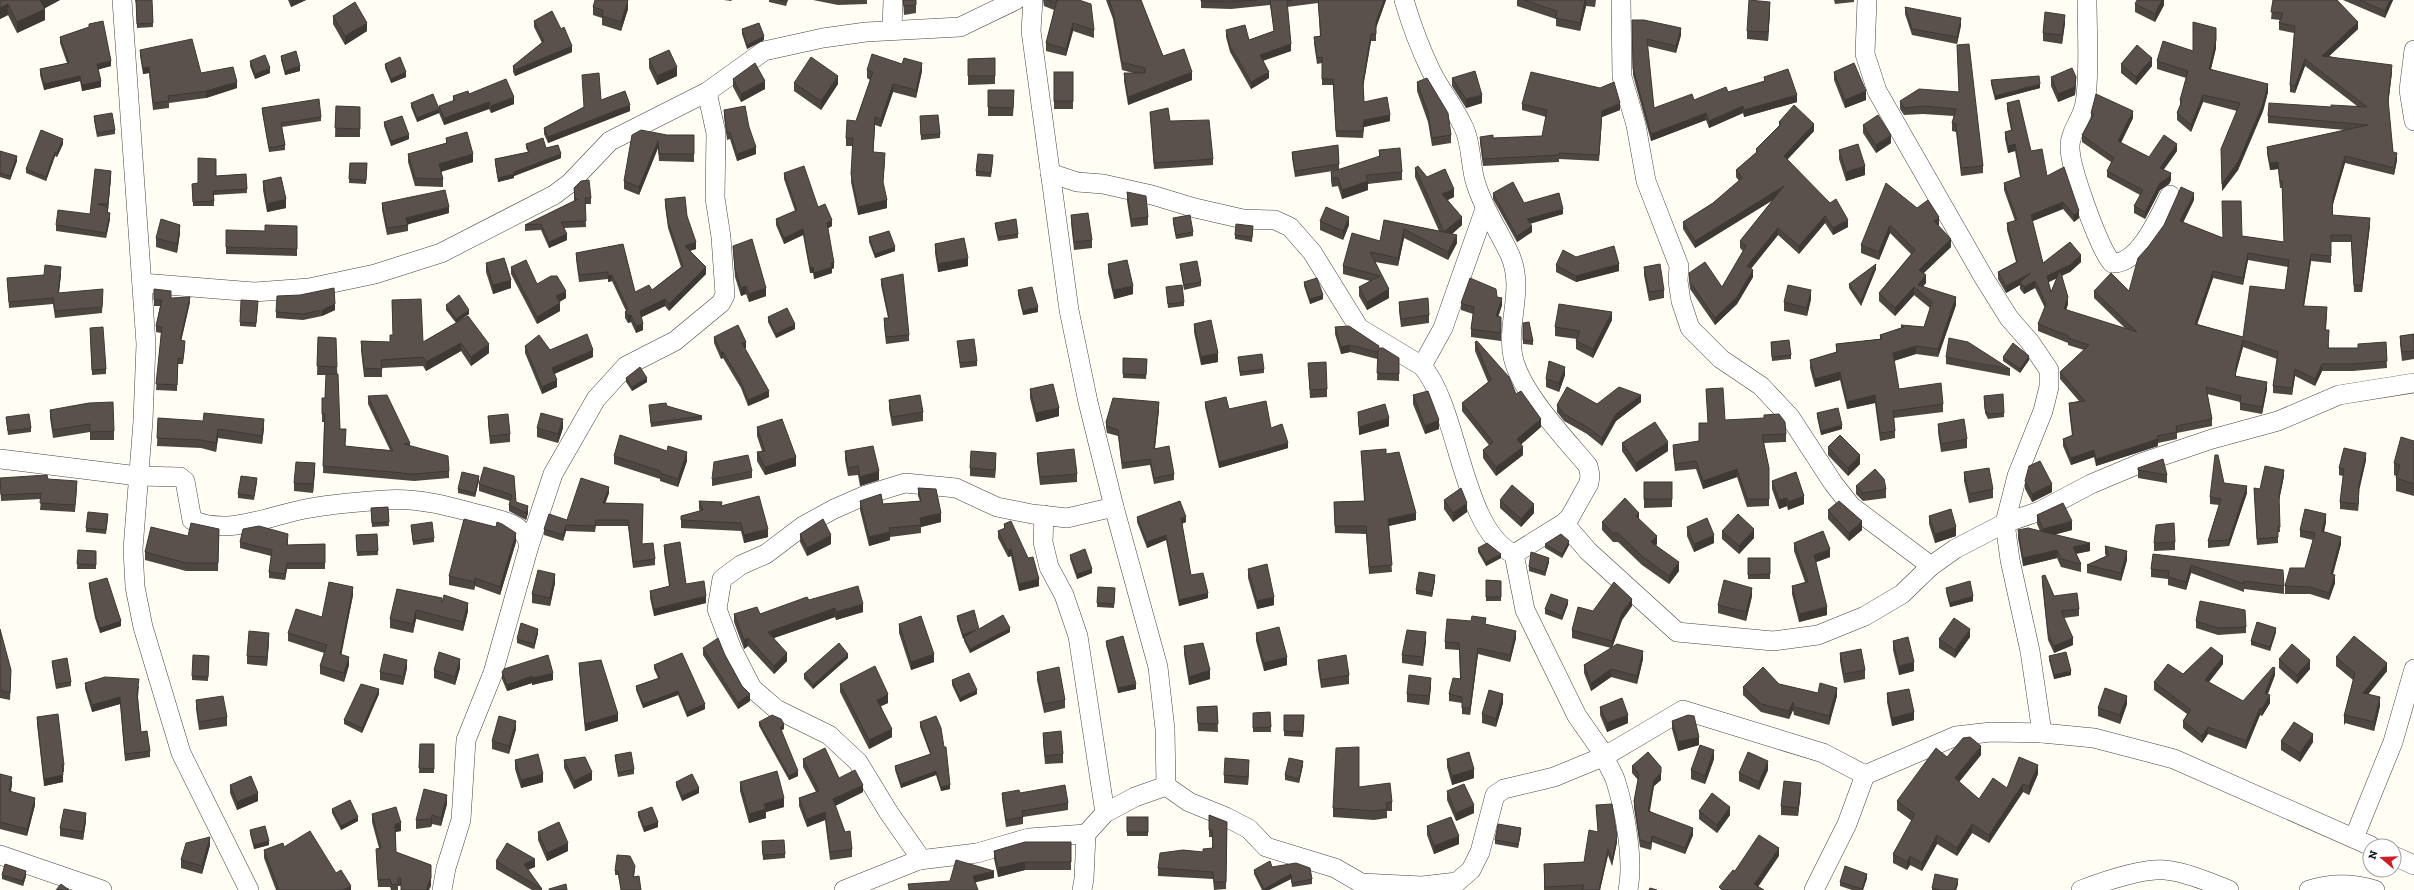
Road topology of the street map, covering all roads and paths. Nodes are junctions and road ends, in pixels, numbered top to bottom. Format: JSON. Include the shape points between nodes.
{"nodes":[{"id":1,"x":122,"y":0,"type":"edge"},
{"id":2,"x":893,"y":0,"type":"edge"},
{"id":3,"x":1016,"y":0,"type":"edge"},
{"id":4,"x":1034,"y":0,"type":"edge"},
{"id":5,"x":1404,"y":0,"type":"edge"},
{"id":6,"x":1621,"y":0,"type":"edge"},
{"id":7,"x":1867,"y":0,"type":"edge"},
{"id":8,"x":2087,"y":0,"type":"edge"},
{"id":9,"x":892,"y":29,"type":"junction"},
{"id":10,"x":2414,"y":50,"type":"edge"},
{"id":11,"x":707,"y":92,"type":"junction"},
{"id":12,"x":2414,"y":121,"type":"edge"},
{"id":13,"x":1050,"y":172,"type":"junction"},
{"id":14,"x":2170,"y":195,"type":"dead end"},
{"id":15,"x":1485,"y":209,"type":"junction"},
{"id":16,"x":142,"y":283,"type":"junction"},
{"id":17,"x":1422,"y":366,"type":"junction"},
{"id":18,"x":2414,"y":383,"type":"edge"},
{"id":19,"x":0,"y":459,"type":"edge"},
{"id":20,"x":138,"y":476,"type":"junction"},
{"id":21,"x":1114,"y":507,"type":"junction"},
{"id":22,"x":1044,"y":515,"type":"junction"},
{"id":23,"x":1564,"y":523,"type":"junction"},
{"id":24,"x":2005,"y":524,"type":"junction"},
{"id":25,"x":529,"y":546,"type":"junction"},
{"id":26,"x":1514,"y":554,"type":"junction"},
{"id":27,"x":1931,"y":566,"type":"junction"},
{"id":28,"x":2414,"y":669,"type":"edge"},
{"id":29,"x":2042,"y":732,"type":"junction"},
{"id":30,"x":1605,"y":756,"type":"junction"},
{"id":31,"x":1865,"y":775,"type":"junction"},
{"id":32,"x":1166,"y":786,"type":"junction"},
{"id":33,"x":1105,"y":813,"type":"junction"},
{"id":34,"x":1086,"y":834,"type":"junction"},
{"id":35,"x":2354,"y":838,"type":"junction"},
{"id":36,"x":2362,"y":842,"type":"edge"},
{"id":37,"x":0,"y":855,"type":"edge"},
{"id":38,"x":919,"y":860,"type":"junction"},
{"id":39,"x":2402,"y":860,"type":"edge"},
{"id":40,"x":2414,"y":865,"type":"edge"},
{"id":41,"x":1354,"y":886,"type":"edge"},
{"id":42,"x":247,"y":889,"type":"edge"},
{"id":43,"x":102,"y":890,"type":"edge"},
{"id":44,"x":442,"y":890,"type":"edge"},
{"id":45,"x":844,"y":890,"type":"edge"},
{"id":46,"x":1082,"y":890,"type":"edge"},
{"id":47,"x":1628,"y":890,"type":"edge"},
{"id":48,"x":1814,"y":890,"type":"edge"},
{"id":49,"x":2081,"y":890,"type":"edge"},
{"id":50,"x":2229,"y":890,"type":"edge"},
{"id":51,"x":2309,"y":890,"type":"edge"},
{"id":52,"x":2375,"y":890,"type":"edge"}],
"edges":[{"from":1,"to":16,"type":"street"},
{"from":2,"to":9,"type":"street"},
{"from":3,"to":9,"type":"street","via":[[960,27]]},
{"from":4,"to":13,"type":"street","via":[[1031,31]]},
{"from":5,"to":15,"type":"street","via":[[1431,71],[1465,130],[1476,183]]},
{"from":6,"to":27,"type":"street","via":[[1622,77],[1636,126],[1646,181],[1679,266],[1681,301],[1690,328],[1721,359],[1761,386],[1790,417],[1851,506]]},
{"from":7,"to":24,"type":"street","via":[[1865,54],[1877,91],[1984,278],[2009,318],[2030,342],[2049,370],[2049,387],[2043,411],[2017,476]]},
{"from":8,"to":14,"type":"street","via":[[2085,104],[2070,146],[2072,163],[2096,232],[2105,254],[2112,263],[2120,263],[2131,257],[2152,231]]},
{"from":9,"to":11,"type":"street","via":[[823,38],[764,50]]},
{"from":10,"to":12,"type":"street","via":[[2409,90]]},
{"from":11,"to":16,"type":"street","via":[[610,141],[570,183],[554,195],[441,253],[375,274],[309,288],[254,292]]},
{"from":11,"to":25,"type":"street","via":[[716,133],[715,198],[721,237],[725,296],[721,303],[676,341],[626,366],[596,399],[553,474]]},
{"from":13,"to":17,"type":"street","via":[[1077,182],[1103,184],[1152,194],[1195,208],[1243,219],[1276,220],[1290,227],[1312,252],[1359,328]]},
{"from":13,"to":21,"type":"street","via":[[1069,310]]},
{"from":15,"to":17,"type":"street","via":[[1443,328]]},
{"from":15,"to":23,"type":"street","via":[[1510,256],[1516,277],[1513,357],[1524,382],[1544,414],[1588,466],[1589,483]]},
{"from":16,"to":20,"type":"street","via":[[146,344]]},
{"from":17,"to":26,"type":"street","via":[[1429,374],[1441,400],[1469,489],[1488,530],[1495,541]]},
{"from":18,"to":24,"type":"street","via":[[2339,395],[2278,421],[2212,439],[2141,463],[2091,484],[2040,511]]},
{"from":19,"to":20,"type":"street"},
{"from":20,"to":25,"type":"street","via":[[182,478],[188,491],[192,520],[213,525],[231,526],[306,509],[386,500],[437,503],[513,524],[527,537]]},
{"from":20,"to":42,"type":"street","via":[[133,548],[143,627],[181,754]]},
{"from":21,"to":22,"type":"street","via":[[1067,518]]},
{"from":21,"to":32,"type":"street","via":[[1158,667],[1165,729]]},
{"from":22,"to":33,"type":"street","via":[[1043,542],[1048,567],[1064,595],[1078,636]]},
{"from":22,"to":38,"type":"street","via":[[998,507],[956,488],[905,483],[866,495],[834,509],[803,526],[766,554],[741,565],[722,579],[717,609],[732,649],[752,688],[776,710],[828,735],[858,762],[888,813],[917,853]]},
{"from":23,"to":26,"type":"street"},
{"from":23,"to":27,"type":"street","via":[[1588,551],[1677,632],[1774,641],[1818,635],[1865,616],[1902,594]]},
{"from":24,"to":27,"type":"street","via":[[1955,549]]},
{"from":24,"to":29,"type":"street","via":[[2030,651]]},
{"from":25,"to":44,"type":"street","via":[[493,673],[466,740],[461,820]]},
{"from":26,"to":30,"type":"street","via":[[1525,610],[1577,716]]},
{"from":28,"to":35,"type":"street","via":[[2392,742]]},
{"from":29,"to":31,"type":"street","via":[[1991,732],[1956,736]]},
{"from":29,"to":35,"type":"street","via":[[2094,738],[2174,759]]},
{"from":30,"to":31,"type":"street","via":[[1683,710],[1823,753]]},
{"from":30,"to":41,"type":"street","via":[[1554,777],[1504,789],[1495,795],[1480,852],[1471,870],[1457,882],[1422,886]]},
{"from":30,"to":47,"type":"street","via":[[1607,767],[1613,772],[1623,816],[1630,865]]},
{"from":31,"to":48,"type":"street","via":[[1847,824]]},
{"from":32,"to":33,"type":"street","via":[[1135,797]]},
{"from":32,"to":41,"type":"street","via":[[1188,802],[1226,816],[1249,829],[1266,847],[1335,868]]},
{"from":33,"to":34,"type":"street"},
{"from":34,"to":38,"type":"street","via":[[1029,838],[977,853]]},
{"from":34,"to":46,"type":"street"},
{"from":35,"to":36,"type":"street"},
{"from":37,"to":43,"type":"street"},
{"from":38,"to":45,"type":"street"},
{"from":39,"to":40,"type":"street"},
{"from":49,"to":50,"type":"street","via":[[2127,876],[2164,870],[2204,880]]},
{"from":51,"to":52,"type":"street","via":[[2338,884],[2360,885]]}]}
